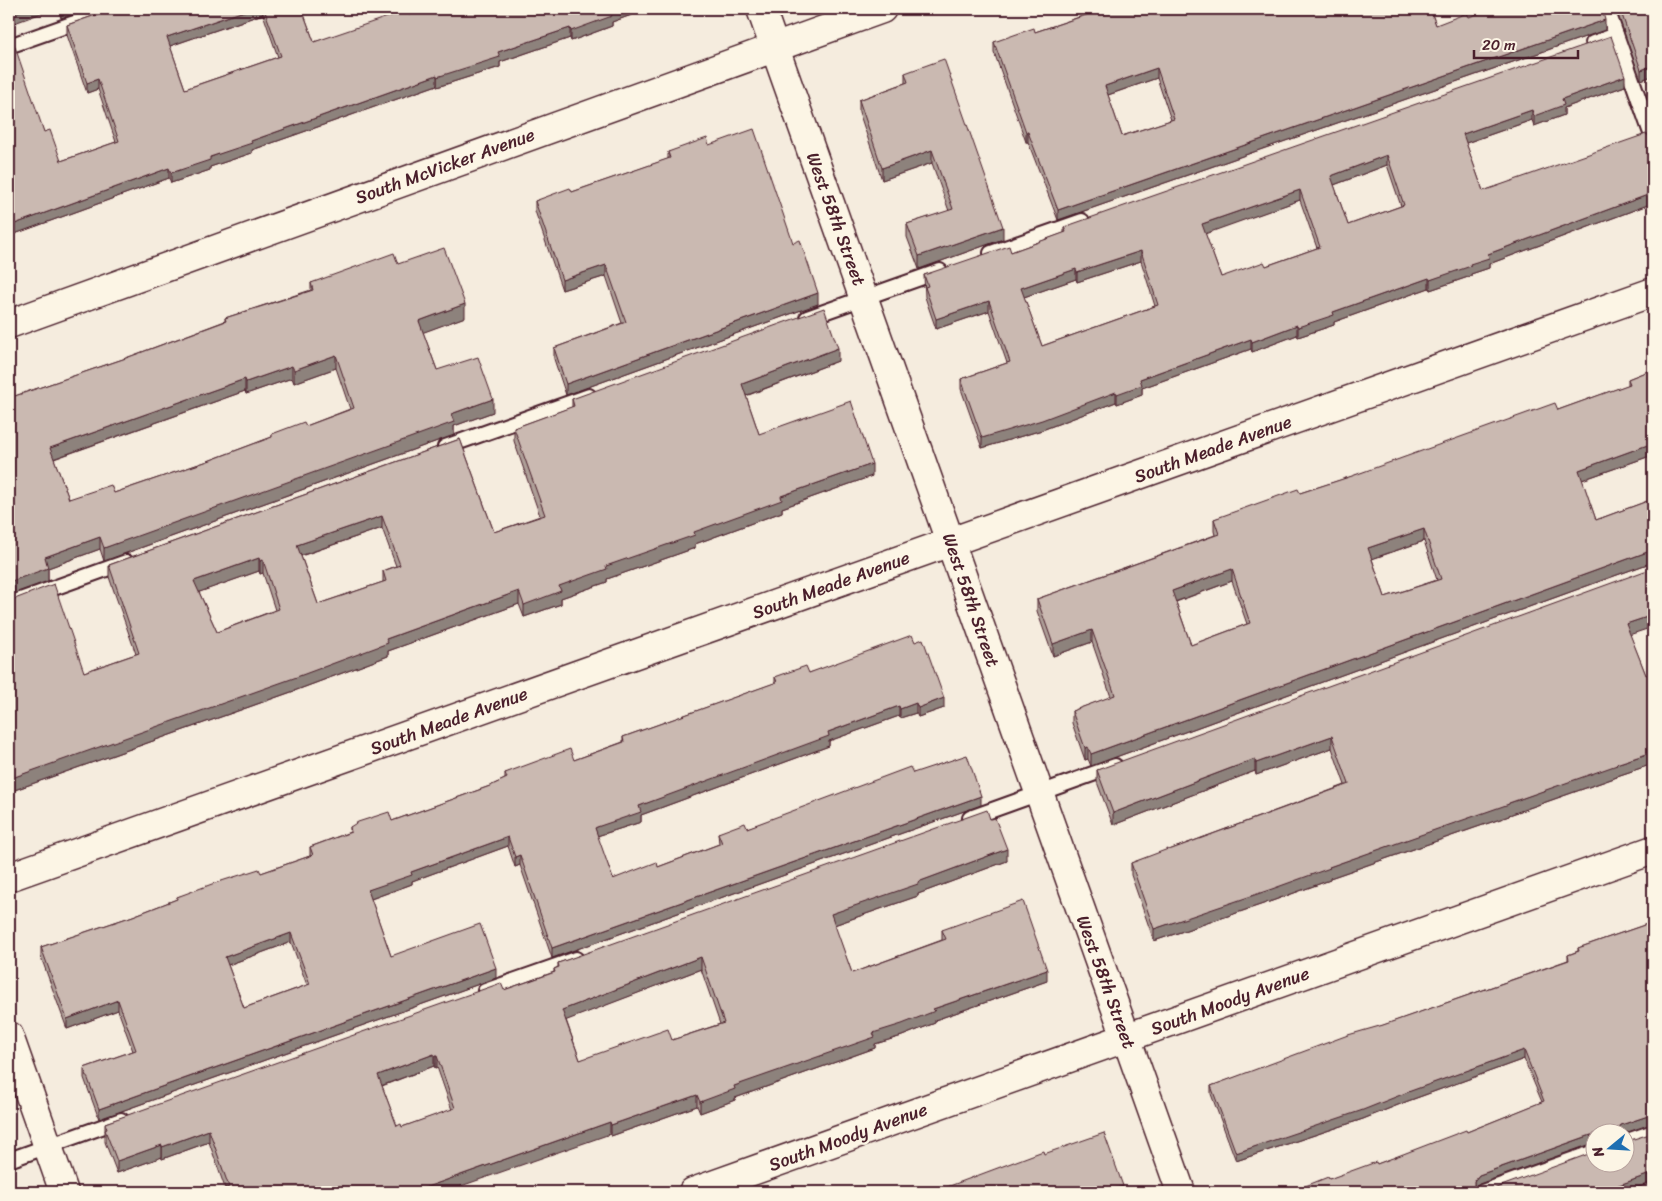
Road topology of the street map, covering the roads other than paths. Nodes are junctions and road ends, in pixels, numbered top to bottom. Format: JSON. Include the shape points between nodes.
{"nodes":[{"id":1,"x":114,"y":9,"type":"edge"},
{"id":2,"x":761,"y":9,"type":"edge"},
{"id":3,"x":882,"y":9,"type":"edge"},
{"id":4,"x":1607,"y":9,"type":"edge"},
{"id":5,"x":1616,"y":35,"type":"junction"},
{"id":6,"x":9,"y":46,"type":"edge"},
{"id":7,"x":775,"y":47,"type":"junction"},
{"id":8,"x":1578,"y":48,"type":"edge"},
{"id":9,"x":1653,"y":139,"type":"edge"},
{"id":10,"x":1098,"y":216,"type":"edge"},
{"id":11,"x":975,"y":259,"type":"edge"},
{"id":12,"x":956,"y":265,"type":"edge"},
{"id":13,"x":1653,"y":292,"type":"edge"},
{"id":14,"x":864,"y":297,"type":"junction"},
{"id":15,"x":798,"y":321,"type":"edge"},
{"id":16,"x":9,"y":324,"type":"edge"},
{"id":17,"x":601,"y":392,"type":"edge"},
{"id":18,"x":432,"y":452,"type":"edge"},
{"id":19,"x":950,"y":542,"type":"junction"},
{"id":20,"x":140,"y":557,"type":"edge"},
{"id":21,"x":9,"y":604,"type":"edge"},
{"id":22,"x":1132,"y":760,"type":"edge"},
{"id":23,"x":1039,"y":794,"type":"junction"},
{"id":24,"x":955,"y":823,"type":"edge"},
{"id":25,"x":1653,"y":850,"type":"edge"},
{"id":26,"x":9,"y":877,"type":"edge"},
{"id":27,"x":591,"y":953,"type":"edge"},
{"id":28,"x":469,"y":996,"type":"edge"},
{"id":29,"x":9,"y":1036,"type":"edge"},
{"id":30,"x":1126,"y":1038,"type":"junction"},
{"id":31,"x":133,"y":1116,"type":"edge"},
{"id":32,"x":1653,"y":1132,"type":"edge"},
{"id":33,"x":1634,"y":1139,"type":"edge"},
{"id":34,"x":48,"y":1146,"type":"junction"},
{"id":35,"x":1584,"y":1156,"type":"edge"},
{"id":36,"x":9,"y":1160,"type":"edge"},
{"id":37,"x":64,"y":1192,"type":"edge"},
{"id":38,"x":693,"y":1192,"type":"edge"},
{"id":39,"x":1181,"y":1192,"type":"edge"},
{"id":40,"x":1482,"y":1192,"type":"edge"}],
"edges":[{"from":1,"to":6,"type":"lane"},
{"from":2,"to":7,"type":"street","name":"West 58th Street"},
{"from":3,"to":7,"type":"street","name":"South McVicker Avenue"},
{"from":4,"to":5,"type":"lane"},
{"from":5,"to":8,"type":"lane"},
{"from":5,"to":9,"type":"lane"},
{"from":7,"to":14,"type":"street","name":"West 58th Street"},
{"from":7,"to":16,"type":"street","name":"South McVicker Avenue"},
{"from":10,"to":11,"type":"lane"},
{"from":12,"to":14,"type":"lane"},
{"from":13,"to":19,"type":"street","name":"South Meade Avenue"},
{"from":14,"to":15,"type":"lane"},
{"from":14,"to":19,"type":"street","name":"West 58th Street"},
{"from":17,"to":18,"type":"lane"},
{"from":19,"to":23,"type":"street","name":"West 58th Street"},
{"from":19,"to":26,"type":"street","name":"South Meade Avenue"},
{"from":20,"to":21,"type":"lane"},
{"from":22,"to":23,"type":"lane"},
{"from":23,"to":24,"type":"lane"},
{"from":23,"to":30,"type":"street","name":"West 58th Street"},
{"from":25,"to":30,"type":"street","name":"South Moody Avenue"},
{"from":27,"to":28,"type":"lane"},
{"from":29,"to":34,"type":"street"},
{"from":30,"to":38,"type":"street","name":"South Moody Avenue"},
{"from":30,"to":39,"type":"street","name":"West 58th Street"},
{"from":31,"to":34,"type":"lane"},
{"from":32,"to":33,"type":"lane"},
{"from":34,"to":36,"type":"lane"},
{"from":34,"to":37,"type":"street"},
{"from":35,"to":40,"type":"lane"}]}
